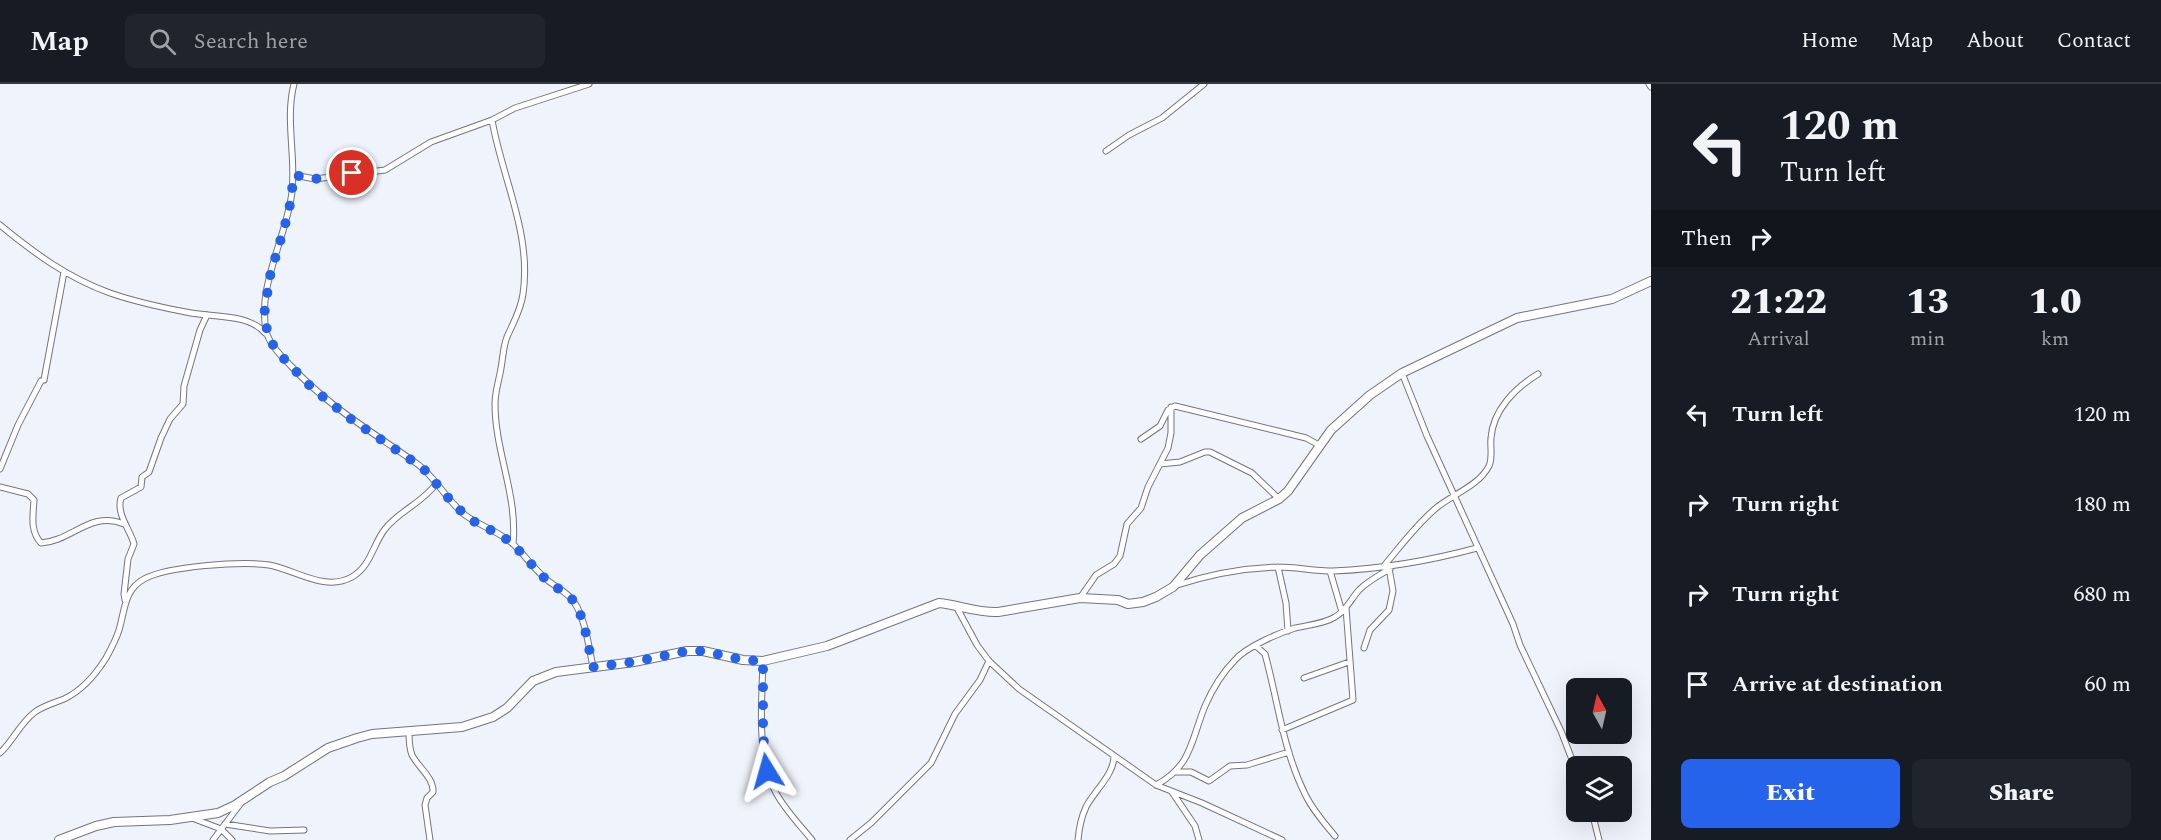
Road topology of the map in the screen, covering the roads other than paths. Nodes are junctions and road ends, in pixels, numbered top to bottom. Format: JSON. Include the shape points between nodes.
{"nodes":[{"id":1,"x":294,"y":84,"type":"edge"},
{"id":2,"x":589,"y":84,"type":"edge"},
{"id":3,"x":1204,"y":84,"type":"edge"},
{"id":4,"x":492,"y":120,"type":"junction"},
{"id":5,"x":1106,"y":151,"type":"dead end"},
{"id":6,"x":294,"y":175,"type":"junction"},
{"id":7,"x":0,"y":225,"type":"edge"},
{"id":8,"x":64,"y":272,"type":"junction"},
{"id":9,"x":1651,"y":281,"type":"edge"},
{"id":10,"x":207,"y":315,"type":"junction"},
{"id":11,"x":267,"y":334,"type":"junction"},
{"id":12,"x":1402,"y":373,"type":"junction"},
{"id":13,"x":1538,"y":374,"type":"dead end"},
{"id":14,"x":1171,"y":407,"type":"junction"},
{"id":15,"x":1141,"y":439,"type":"dead end"},
{"id":16,"x":1319,"y":446,"type":"junction"},
{"id":17,"x":1160,"y":464,"type":"junction"},
{"id":18,"x":0,"y":469,"type":"edge"},
{"id":19,"x":436,"y":484,"type":"junction"},
{"id":20,"x":0,"y":487,"type":"edge"},
{"id":21,"x":1454,"y":495,"type":"junction"},
{"id":22,"x":1279,"y":499,"type":"junction"},
{"id":23,"x":124,"y":524,"type":"junction"},
{"id":24,"x":513,"y":544,"type":"junction"},
{"id":25,"x":1477,"y":548,"type":"junction"},
{"id":26,"x":1278,"y":567,"type":"junction"},
{"id":27,"x":1387,"y":568,"type":"junction"},
{"id":28,"x":1330,"y":571,"type":"junction"},
{"id":29,"x":1173,"y":587,"type":"junction"},
{"id":30,"x":1080,"y":598,"type":"junction"},
{"id":31,"x":125,"y":600,"type":"junction"},
{"id":32,"x":955,"y":604,"type":"junction"},
{"id":33,"x":1344,"y":610,"type":"junction"},
{"id":34,"x":1288,"y":631,"type":"junction"},
{"id":35,"x":1256,"y":646,"type":"junction"},
{"id":36,"x":1364,"y":648,"type":"dead end"},
{"id":37,"x":763,"y":661,"type":"junction"},
{"id":38,"x":988,"y":661,"type":"junction"},
{"id":39,"x":1350,"y":662,"type":"junction"},
{"id":40,"x":593,"y":667,"type":"junction"},
{"id":41,"x":1304,"y":678,"type":"dead end"},
{"id":42,"x":1282,"y":730,"type":"junction"},
{"id":43,"x":409,"y":731,"type":"junction"},
{"id":44,"x":1289,"y":752,"type":"junction"},
{"id":45,"x":0,"y":753,"type":"edge"},
{"id":46,"x":1114,"y":756,"type":"junction"},
{"id":47,"x":1570,"y":756,"type":"edge"},
{"id":48,"x":1176,"y":772,"type":"junction"},
{"id":49,"x":1156,"y":785,"type":"junction"},
{"id":50,"x":1172,"y":792,"type":"junction"},
{"id":51,"x":242,"y":801,"type":"junction"},
{"id":52,"x":191,"y":818,"type":"junction"},
{"id":53,"x":1594,"y":822,"type":"edge"},
{"id":54,"x":225,"y":824,"type":"junction"},
{"id":55,"x":221,"y":829,"type":"junction"},
{"id":56,"x":304,"y":830,"type":"dead end"},
{"id":57,"x":1335,"y":836,"type":"dead end"},
{"id":58,"x":59,"y":840,"type":"edge"},
{"id":59,"x":213,"y":840,"type":"edge"},
{"id":60,"x":232,"y":840,"type":"edge"},
{"id":61,"x":430,"y":840,"type":"edge"},
{"id":62,"x":812,"y":840,"type":"edge"},
{"id":63,"x":850,"y":840,"type":"edge"},
{"id":64,"x":1078,"y":840,"type":"edge"},
{"id":65,"x":1199,"y":840,"type":"edge"},
{"id":66,"x":1282,"y":840,"type":"edge"},
{"id":67,"x":1599,"y":840,"type":"edge"}],
"edges":[{"from":1,"to":6,"type":"street"},
{"from":2,"to":4,"type":"street","via":[[515,108]]},
{"from":3,"to":5,"type":"street","via":[[1162,118]]},
{"from":4,"to":6,"type":"street","via":[[422,146],[385,170],[315,179]]},
{"from":4,"to":24,"type":"street","via":[[518,217],[525,261],[524,294],[506,339],[495,405],[502,460],[511,492]]},
{"from":6,"to":11,"type":"street","via":[[289,211],[270,276],[265,308]]},
{"from":7,"to":8,"type":"street"},
{"from":8,"to":10,"type":"street","via":[[136,301]]},
{"from":8,"to":18,"type":"street","via":[[43,381],[18,425]]},
{"from":9,"to":12,"type":"street","via":[[1612,299],[1517,318]]},
{"from":10,"to":11,"type":"street","via":[[245,321]]},
{"from":10,"to":23,"type":"street","via":[[184,386],[183,404],[166,427],[141,487],[121,498]]},
{"from":11,"to":19,"type":"street","via":[[275,349],[312,388],[423,468]]},
{"from":12,"to":16,"type":"street","via":[[1342,419]]},
{"from":12,"to":21,"type":"street"},
{"from":13,"to":21,"type":"street","via":[[1512,393],[1497,417],[1489,465],[1474,482]]},
{"from":14,"to":15,"type":"street","via":[[1160,426]]},
{"from":14,"to":16,"type":"street","via":[[1306,438]]},
{"from":14,"to":17,"type":"street","via":[[1168,448]]},
{"from":16,"to":22,"type":"street"},
{"from":17,"to":22,"type":"street","via":[[1210,452],[1252,473]]},
{"from":17,"to":30,"type":"street","via":[[1141,508],[1125,528],[1120,556],[1096,575]]},
{"from":19,"to":24,"type":"street","via":[[466,515]]},
{"from":19,"to":31,"type":"street","via":[[385,529],[361,570],[342,580],[322,581],[269,565],[232,563],[155,574],[136,585]]},
{"from":20,"to":23,"type":"street","via":[[28,494],[34,500],[33,526],[41,543],[50,543],[103,519]]},
{"from":21,"to":25,"type":"street"},
{"from":21,"to":27,"type":"street","via":[[1420,522]]},
{"from":22,"to":29,"type":"street","via":[[1242,518],[1200,555]]},
{"from":23,"to":31,"type":"street","via":[[134,543],[128,559]]},
{"from":24,"to":40,"type":"street","via":[[542,576],[573,600],[583,620]]},
{"from":25,"to":27,"type":"street"},
{"from":25,"to":47,"type":"street"},
{"from":26,"to":28,"type":"street"},
{"from":26,"to":29,"type":"street","via":[[1219,574]]},
{"from":26,"to":34,"type":"street"},
{"from":27,"to":28,"type":"street"},
{"from":27,"to":33,"type":"street","via":[[1363,586]]},
{"from":27,"to":36,"type":"street","via":[[1393,591],[1389,610],[1370,630]]},
{"from":28,"to":33,"type":"street"},
{"from":29,"to":30,"type":"street","via":[[1143,602],[1128,604]]},
{"from":30,"to":32,"type":"street","via":[[998,612]]},
{"from":31,"to":45,"type":"street","via":[[113,646],[93,675],[80,689],[26,719]]},
{"from":32,"to":37,"type":"street","via":[[939,603],[827,646]]},
{"from":32,"to":38,"type":"street"},
{"from":33,"to":34,"type":"street","via":[[1328,621]]},
{"from":33,"to":39,"type":"street"},
{"from":34,"to":35,"type":"street"},
{"from":35,"to":42,"type":"street","via":[[1265,654]]},
{"from":35,"to":48,"type":"street","via":[[1226,669],[1206,705],[1187,757]]},
{"from":37,"to":40,"type":"street","via":[[687,651]]},
{"from":37,"to":62,"type":"street","via":[[763,750],[767,771],[780,799]]},
{"from":38,"to":46,"type":"street","via":[[1018,689]]},
{"from":38,"to":63,"type":"street","via":[[931,763]]},
{"from":39,"to":41,"type":"street"},
{"from":39,"to":42,"type":"street","via":[[1353,700]]},
{"from":40,"to":43,"type":"street","via":[[568,669],[533,681],[507,708],[475,724]]},
{"from":42,"to":44,"type":"street"},
{"from":43,"to":51,"type":"street","via":[[372,734],[328,748]]},
{"from":43,"to":61,"type":"street","via":[[413,757],[433,784],[425,805]]},
{"from":44,"to":48,"type":"street","via":[[1230,766],[1209,782],[1191,772]]},
{"from":44,"to":57,"type":"street","via":[[1305,794]]},
{"from":46,"to":49,"type":"street"},
{"from":46,"to":64,"type":"street","via":[[1113,766],[1085,808]]},
{"from":48,"to":49,"type":"street"},
{"from":49,"to":50,"type":"street"},
{"from":50,"to":65,"type":"street","via":[[1195,826]]},
{"from":50,"to":66,"type":"street"},
{"from":51,"to":52,"type":"street","via":[[218,813]]},
{"from":51,"to":54,"type":"street"},
{"from":52,"to":55,"type":"street"},
{"from":52,"to":58,"type":"street","via":[[114,822]]},
{"from":53,"to":67,"type":"street"},
{"from":54,"to":55,"type":"street"},
{"from":54,"to":56,"type":"street","via":[[270,831]]},
{"from":55,"to":59,"type":"street"},
{"from":55,"to":60,"type":"street"}]}
